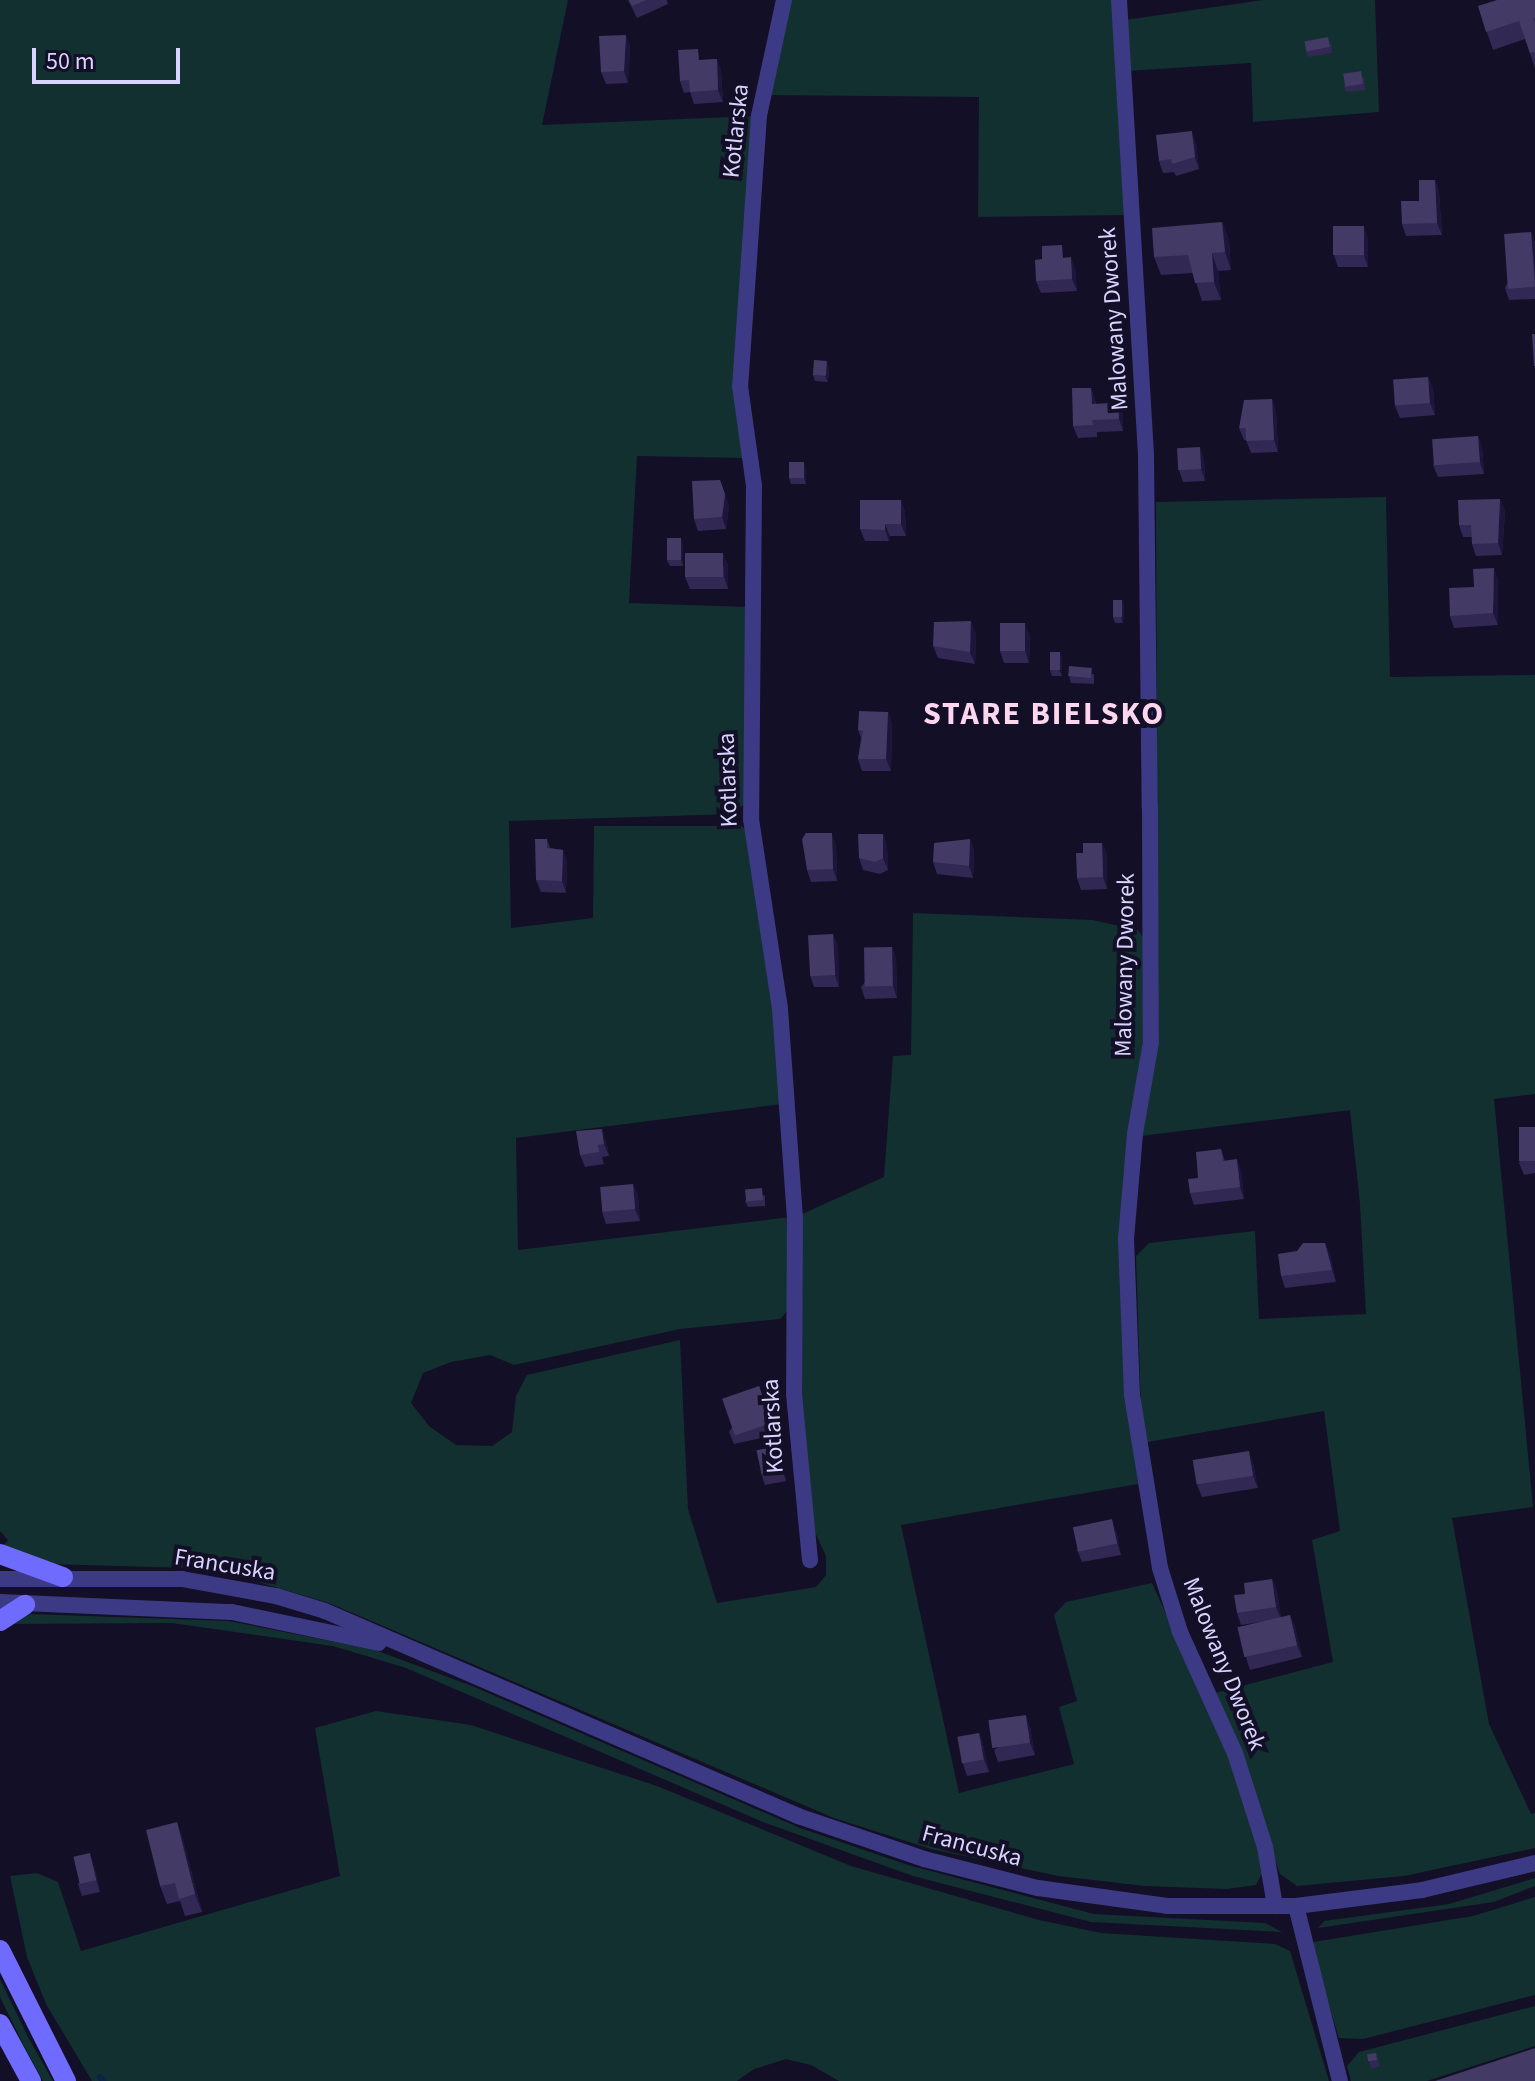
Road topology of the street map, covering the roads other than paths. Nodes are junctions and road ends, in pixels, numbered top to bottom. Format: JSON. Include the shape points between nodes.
{"nodes":[{"id":1,"x":784,"y":0,"type":"edge"},
{"id":2,"x":1119,"y":0,"type":"edge"},
{"id":3,"x":0,"y":1554,"type":"edge"},
{"id":4,"x":810,"y":1560,"type":"dead end"},
{"id":5,"x":63,"y":1577,"type":"junction"},
{"id":6,"x":0,"y":1579,"type":"edge"},
{"id":7,"x":0,"y":1602,"type":"edge"},
{"id":8,"x":25,"y":1605,"type":"junction"},
{"id":9,"x":0,"y":1621,"type":"edge"},
{"id":10,"x":431,"y":1656,"type":"junction"},
{"id":11,"x":1535,"y":1863,"type":"edge"},
{"id":12,"x":1275,"y":1906,"type":"junction"},
{"id":13,"x":1296,"y":1906,"type":"junction"},
{"id":14,"x":0,"y":1950,"type":"edge"},
{"id":15,"x":0,"y":2024,"type":"edge"},
{"id":16,"x":31,"y":2081,"type":"edge"},
{"id":17,"x":66,"y":2081,"type":"edge"},
{"id":18,"x":1340,"y":2081,"type":"edge"}],
"edges":[{"from":1,"to":4,"type":"street","name":"Kotlarska","via":[[759,116],[740,386],[755,527],[751,819],[780,1009],[795,1217],[794,1394]]},
{"from":2,"to":12,"type":"street","name":"Malowany Dworek","via":[[1146,455],[1150,824],[1151,1042],[1135,1134],[1126,1239],[1133,1407],[1160,1568],[1180,1632],[1235,1753],[1265,1847]]},
{"from":3,"to":5,"type":"main road"},
{"from":5,"to":6,"type":"street","name":"Francuska"},
{"from":5,"to":10,"type":"street","name":"Francuska","via":[[229,1585],[325,1611]]},
{"from":7,"to":8,"type":"street","name":"Francuska"},
{"from":8,"to":9,"type":"main road"},
{"from":8,"to":10,"type":"street","name":"Francuska","via":[[232,1612]]},
{"from":10,"to":12,"type":"street","name":"Francuska","via":[[798,1816],[924,1859],[1038,1888],[1129,1902]]},
{"from":11,"to":13,"type":"street","name":"Francuska","via":[[1422,1890]]},
{"from":12,"to":13,"type":"street","name":"Francuska"},
{"from":13,"to":18,"type":"street"},
{"from":14,"to":17,"type":"main road"},
{"from":15,"to":16,"type":"main road"}]}
